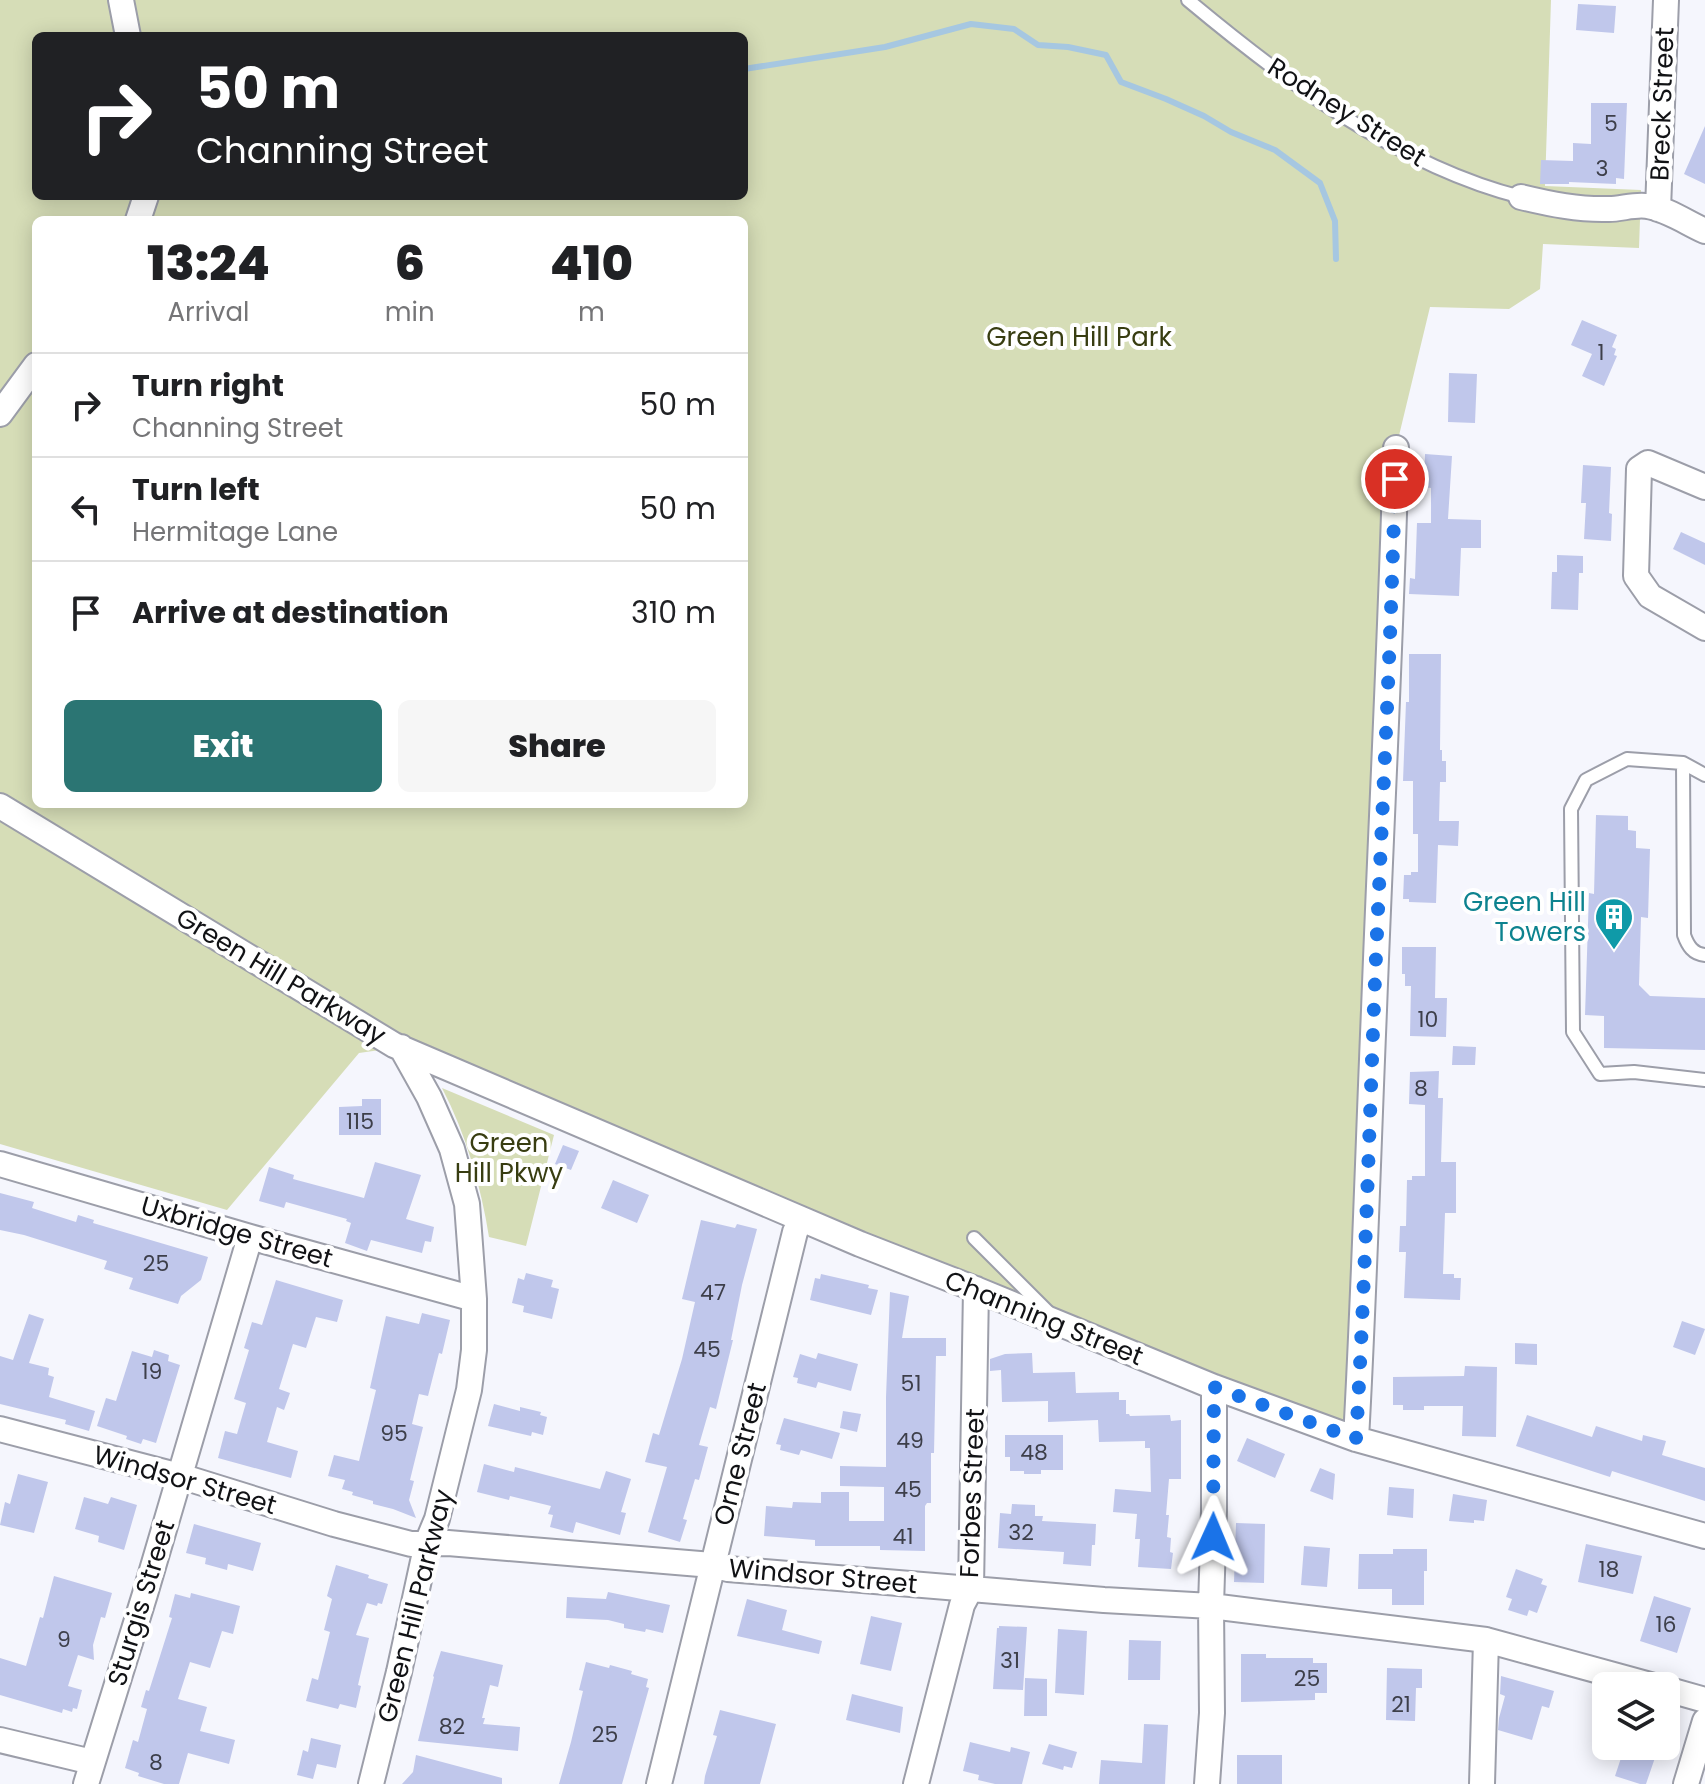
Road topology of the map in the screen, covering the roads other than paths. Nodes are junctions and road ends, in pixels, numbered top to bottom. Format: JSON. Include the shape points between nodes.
{"nodes":[{"id":1,"x":121,"y":0,"type":"edge"},
{"id":2,"x":1188,"y":0,"type":"edge"},
{"id":3,"x":1666,"y":0,"type":"edge"},
{"id":4,"x":127,"y":32,"type":"edge"},
{"id":5,"x":1521,"y":197,"type":"joint"},
{"id":6,"x":1658,"y":209,"type":"junction"},
{"id":7,"x":1705,"y":231,"type":"edge"},
{"id":8,"x":32,"y":370,"type":"edge"},
{"id":9,"x":0,"y":414,"type":"edge"},
{"id":10,"x":1396,"y":448,"type":"dead end"},
{"id":11,"x":1705,"y":487,"type":"edge"},
{"id":12,"x":1705,"y":628,"type":"edge"},
{"id":13,"x":1683,"y":763,"type":"junction"},
{"id":14,"x":1705,"y":775,"type":"edge"},
{"id":15,"x":0,"y":806,"type":"edge"},
{"id":16,"x":1705,"y":955,"type":"edge"},
{"id":17,"x":401,"y":1047,"type":"junction"},
{"id":18,"x":1705,"y":1080,"type":"edge"},
{"id":19,"x":0,"y":1164,"type":"edge"},
{"id":20,"x":801,"y":1219,"type":"junction"},
{"id":21,"x":250,"y":1237,"type":"junction"},
{"id":22,"x":974,"y":1238,"type":"dead end"},
{"id":23,"x":976,"y":1289,"type":"junction"},
{"id":24,"x":474,"y":1299,"type":"junction"},
{"id":25,"x":1060,"y":1325,"type":"junction"},
{"id":26,"x":1214,"y":1387,"type":"junction"},
{"id":27,"x":0,"y":1429,"type":"edge"},
{"id":28,"x":1356,"y":1439,"type":"junction"},
{"id":29,"x":180,"y":1476,"type":"junction"},
{"id":30,"x":1705,"y":1536,"type":"edge"},
{"id":31,"x":427,"y":1543,"type":"junction"},
{"id":32,"x":712,"y":1565,"type":"junction"},
{"id":33,"x":971,"y":1588,"type":"junction"},
{"id":34,"x":1211,"y":1606,"type":"junction"},
{"id":35,"x":1486,"y":1640,"type":"junction"},
{"id":36,"x":1603,"y":1672,"type":"edge"},
{"id":37,"x":1680,"y":1693,"type":"edge"},
{"id":38,"x":1705,"y":1700,"type":"edge"},
{"id":39,"x":1705,"y":1721,"type":"edge"},
{"id":40,"x":0,"y":1740,"type":"edge"},
{"id":41,"x":89,"y":1773,"type":"edge"},
{"id":42,"x":371,"y":1784,"type":"edge"},
{"id":43,"x":659,"y":1784,"type":"edge"},
{"id":44,"x":916,"y":1784,"type":"edge"},
{"id":45,"x":1207,"y":1784,"type":"edge"},
{"id":46,"x":1482,"y":1784,"type":"edge"},
{"id":47,"x":1686,"y":1784,"type":"edge"}],
"edges":[{"from":1,"to":4,"type":"street"},
{"from":2,"to":5,"type":"lane","name":"Rodney Street","via":[[1252,53],[1367,131],[1451,174]]},
{"from":3,"to":6,"type":"street","name":"Breck Street"},
{"from":5,"to":6,"type":"street","name":"Rodney Street","via":[[1591,209]]},
{"from":6,"to":7,"type":"street","name":"Rodney Street"},
{"from":8,"to":9,"type":"street"},
{"from":10,"to":28,"type":"street"},
{"from":11,"to":12,"type":"street","via":[[1648,463],[1639,469],[1636,576],[1650,596]]},
{"from":13,"to":14,"type":"lane"},
{"from":13,"to":16,"type":"lane","via":[[1684,935],[1689,948]]},
{"from":13,"to":18,"type":"lane","via":[[1627,759],[1586,780],[1571,809],[1573,1032],[1600,1074]]},
{"from":15,"to":17,"type":"street","name":"Green Hill Parkway"},
{"from":17,"to":20,"type":"street","name":"Channing Street"},
{"from":17,"to":24,"type":"street","name":"Green Hill Parkway","via":[[452,1149],[467,1204]]},
{"from":19,"to":21,"type":"street","name":"Uxbridge Street"},
{"from":20,"to":23,"type":"street","name":"Channing Street"},
{"from":20,"to":32,"type":"street","name":"Orne Street"},
{"from":21,"to":24,"type":"street","name":"Uxbridge Street"},
{"from":21,"to":29,"type":"street","name":"Sturgis Street"},
{"from":22,"to":25,"type":"lane"},
{"from":23,"to":25,"type":"street","name":"Channing Street"},
{"from":23,"to":33,"type":"street","name":"Forbes Street"},
{"from":24,"to":31,"type":"street","name":"Green Hill Parkway","via":[[469,1390]]},
{"from":25,"to":26,"type":"street","name":"Channing Street"},
{"from":26,"to":28,"type":"street","name":"Channing Street"},
{"from":26,"to":34,"type":"street"},
{"from":27,"to":29,"type":"street","name":"Windsor Street"},
{"from":28,"to":30,"type":"street","name":"Channing Street"},
{"from":29,"to":31,"type":"street","name":"Windsor Street","via":[[334,1524],[411,1544]]},
{"from":29,"to":41,"type":"street","name":"Sturgis Street"},
{"from":31,"to":32,"type":"street","name":"Windsor Street"},
{"from":31,"to":42,"type":"street","name":"Green Hill Parkway"},
{"from":32,"to":33,"type":"street","name":"Windsor Street"},
{"from":32,"to":43,"type":"street","name":"Orne Street"},
{"from":33,"to":34,"type":"street","name":"Windsor Street"},
{"from":33,"to":44,"type":"street","name":"Forbes Street","via":[[962,1605]]},
{"from":34,"to":35,"type":"street","name":"Windsor Street"},
{"from":34,"to":45,"type":"street"},
{"from":35,"to":36,"type":"street","name":"Windsor Street"},
{"from":35,"to":46,"type":"street"},
{"from":37,"to":38,"type":"street"},
{"from":39,"to":47,"type":"street"},
{"from":40,"to":41,"type":"street"}]}
